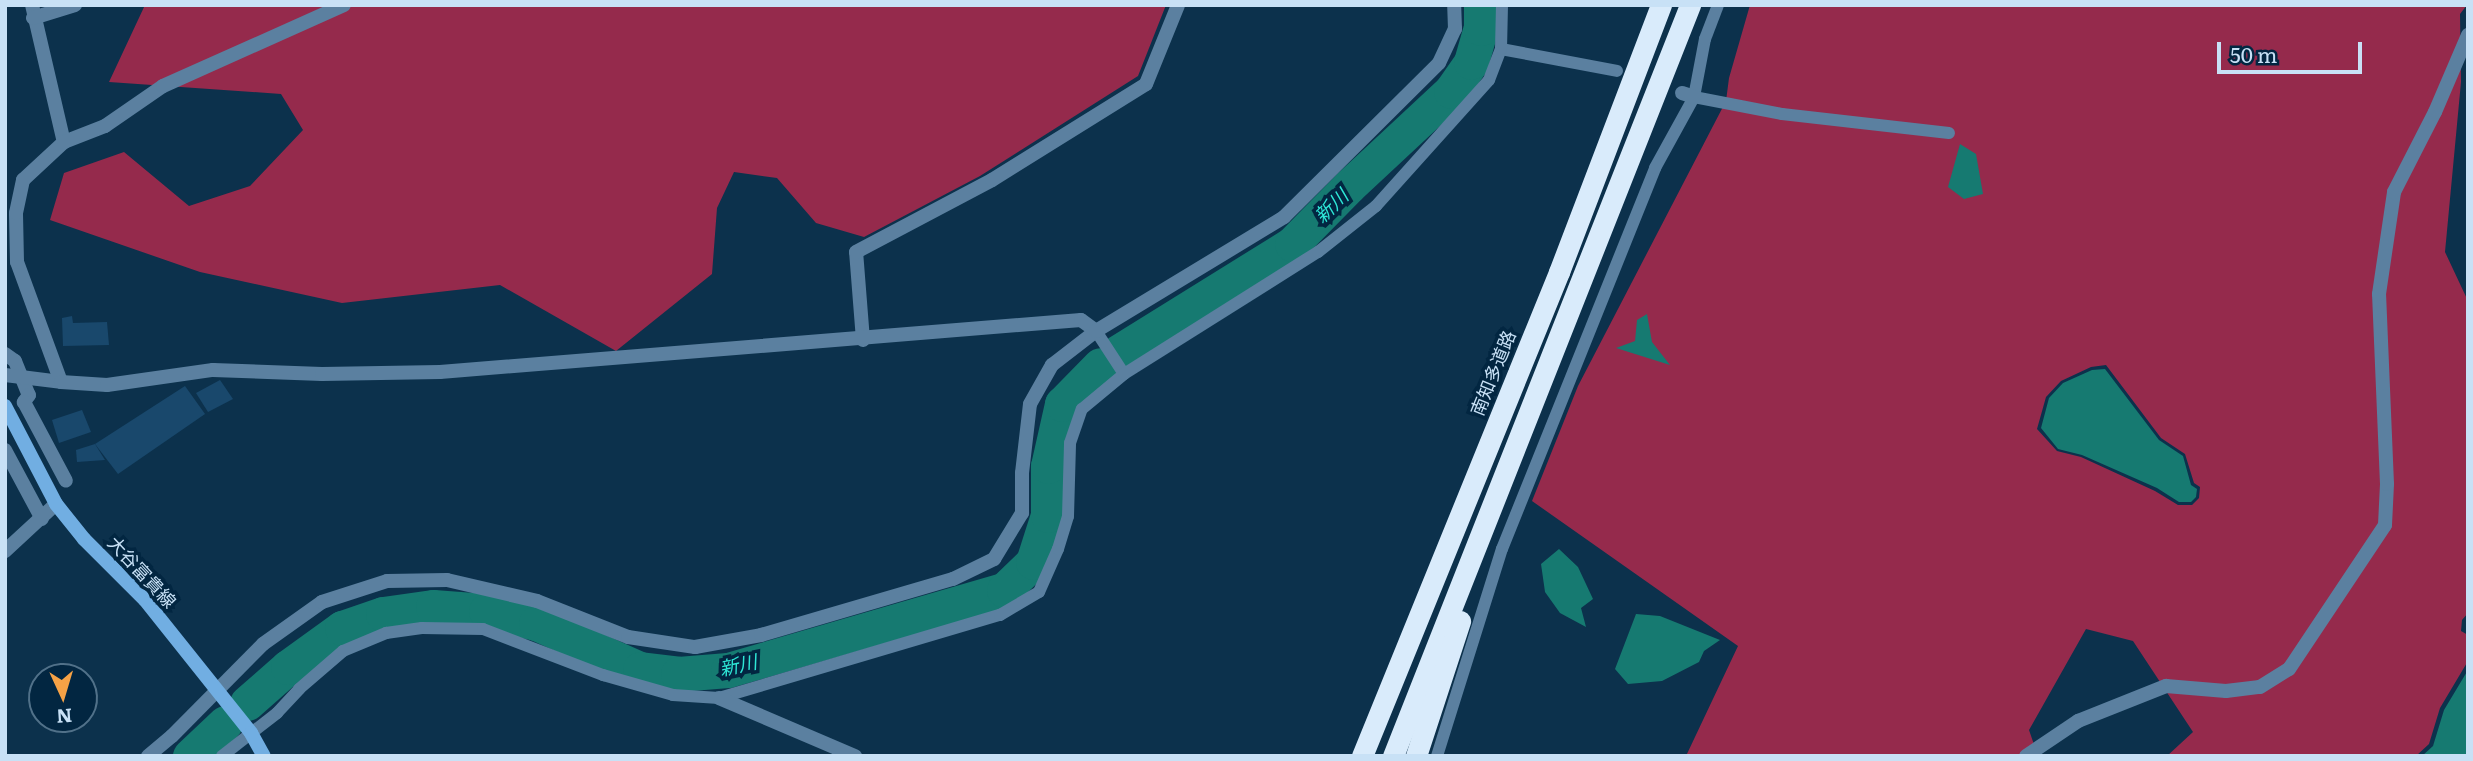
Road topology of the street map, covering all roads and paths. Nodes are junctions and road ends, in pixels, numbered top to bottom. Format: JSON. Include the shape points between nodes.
{"nodes":[{"id":1,"x":75,"y":5,"type":"edge"},
{"id":2,"x":344,"y":5,"type":"edge"},
{"id":3,"x":1178,"y":5,"type":"edge"},
{"id":4,"x":1454,"y":5,"type":"edge"},
{"id":5,"x":1502,"y":5,"type":"edge"},
{"id":6,"x":1661,"y":5,"type":"edge"},
{"id":7,"x":1690,"y":5,"type":"edge"},
{"id":8,"x":1718,"y":5,"type":"edge"},
{"id":9,"x":33,"y":11,"type":"edge"},
{"id":10,"x":2468,"y":35,"type":"edge"},
{"id":11,"x":1501,"y":49,"type":"junction"},
{"id":12,"x":1617,"y":71,"type":"dead end"},
{"id":13,"x":1688,"y":95,"type":"junction"},
{"id":14,"x":1950,"y":133,"type":"dead end"},
{"id":15,"x":64,"y":142,"type":"junction"},
{"id":16,"x":1096,"y":331,"type":"junction"},
{"id":17,"x":863,"y":340,"type":"junction"},
{"id":18,"x":5,"y":354,"type":"edge"},
{"id":19,"x":1124,"y":374,"type":"junction"},
{"id":20,"x":13,"y":376,"type":"edge"},
{"id":21,"x":61,"y":382,"type":"junction"},
{"id":22,"x":7,"y":415,"type":"edge"},
{"id":23,"x":31,"y":418,"type":"junction"},
{"id":24,"x":5,"y":450,"type":"edge"},
{"id":25,"x":66,"y":481,"type":"dead end"},
{"id":26,"x":56,"y":504,"type":"junction"},
{"id":27,"x":42,"y":519,"type":"junction"},
{"id":28,"x":5,"y":551,"type":"edge"},
{"id":29,"x":1470,"y":561,"type":"junction"},
{"id":30,"x":216,"y":690,"type":"junction"},
{"id":31,"x":719,"y":698,"type":"junction"},
{"id":32,"x":251,"y":733,"type":"junction"},
{"id":33,"x":148,"y":756,"type":"edge"},
{"id":34,"x":222,"y":756,"type":"edge"},
{"id":35,"x":264,"y":756,"type":"edge"},
{"id":36,"x":855,"y":756,"type":"edge"},
{"id":37,"x":1362,"y":756,"type":"edge"},
{"id":38,"x":1393,"y":756,"type":"edge"},
{"id":39,"x":1416,"y":756,"type":"edge"},
{"id":40,"x":1437,"y":756,"type":"edge"},
{"id":41,"x":2026,"y":756,"type":"edge"}],
"edges":[{"from":1,"to":9,"type":"street"},
{"from":2,"to":15,"type":"street","via":[[163,86],[105,126]]},
{"from":3,"to":17,"type":"street","via":[[1146,84],[992,180],[856,252]]},
{"from":4,"to":16,"type":"street","via":[[1455,29],[1439,63],[1284,217]]},
{"from":5,"to":11,"type":"lane"},
{"from":6,"to":37,"type":"highway","name":"南知多道路","via":[[1559,272]]},
{"from":7,"to":29,"type":"highway"},
{"from":8,"to":13,"type":"lane"},
{"from":9,"to":15,"type":"street"},
{"from":10,"to":41,"type":"street","via":[[2394,192],[2379,294],[2388,484],[2385,525],[2289,669],[2260,687],[2226,691],[2166,686],[2078,721]]},
{"from":11,"to":12,"type":"lane"},
{"from":11,"to":19,"type":"lane","via":[[1489,80],[1376,206],[1318,252]]},
{"from":13,"to":14,"type":"lane","via":[[1782,114]]},
{"from":13,"to":40,"type":"lane","via":[[1519,503]]},
{"from":15,"to":21,"type":"street","via":[[23,180],[16,213],[17,262]]},
{"from":16,"to":17,"type":"street","via":[[1081,320]]},
{"from":16,"to":19,"type":"lane"},
{"from":16,"to":30,"type":"street","via":[[1052,365],[1030,404],[1022,513],[994,559],[953,579],[761,635],[695,647],[628,637],[537,601],[447,580],[387,581],[322,602],[263,645]]},
{"from":17,"to":21,"type":"street","via":[[440,372],[213,370],[107,385]]},
{"from":18,"to":20,"type":"street","via":[[15,361]]},
{"from":19,"to":31,"type":"lane","via":[[1082,409],[1070,443],[1068,516],[1039,592],[1000,615]]},
{"from":20,"to":21,"type":"street"},
{"from":20,"to":23,"type":"street","via":[[29,395],[24,402]]},
{"from":22,"to":23,"type":"street"},
{"from":22,"to":26,"type":"main road","name":"大谷富貴線"},
{"from":23,"to":25,"type":"street"},
{"from":24,"to":27,"type":"street"},
{"from":26,"to":27,"type":"street"},
{"from":26,"to":30,"type":"main road","name":"大谷富貴線","via":[[145,600]]},
{"from":27,"to":28,"type":"street"},
{"from":29,"to":38,"type":"highway"},
{"from":29,"to":39,"type":"highway","via":[[1473,580]]},
{"from":30,"to":32,"type":"main road","name":"大谷富貴線"},
{"from":30,"to":33,"type":"street"},
{"from":31,"to":32,"type":"lane","via":[[673,695],[483,629],[422,628],[386,633],[343,651]]},
{"from":31,"to":36,"type":"street"},
{"from":32,"to":34,"type":"lane"},
{"from":32,"to":35,"type":"main road","name":"大谷富貴線"}]}
